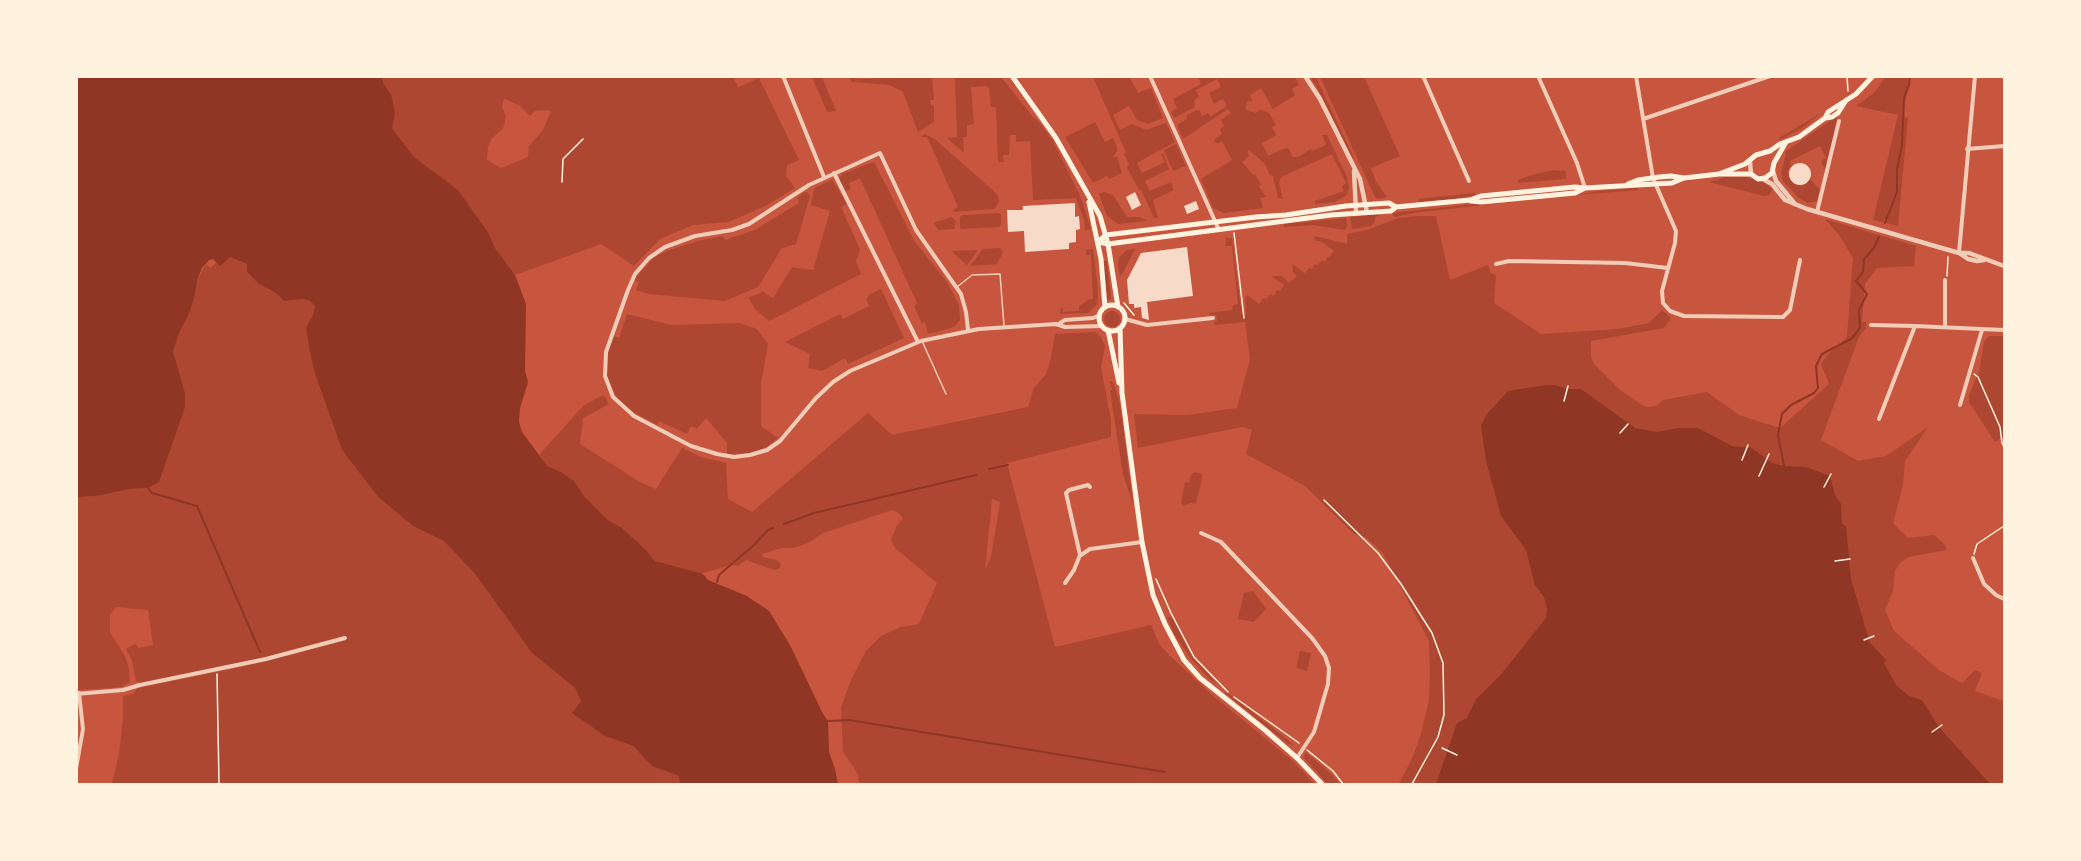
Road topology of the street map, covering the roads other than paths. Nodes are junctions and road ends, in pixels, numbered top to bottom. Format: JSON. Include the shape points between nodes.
{"nodes":[{"id":1,"x":783,"y":76,"type":"edge"},
{"id":2,"x":1012,"y":76,"type":"edge"},
{"id":3,"x":1150,"y":76,"type":"edge"},
{"id":4,"x":1305,"y":76,"type":"edge"},
{"id":5,"x":1423,"y":76,"type":"edge"},
{"id":6,"x":1538,"y":76,"type":"edge"},
{"id":7,"x":1636,"y":76,"type":"edge"},
{"id":8,"x":1770,"y":76,"type":"edge"},
{"id":9,"x":1873,"y":76,"type":"edge"},
{"id":10,"x":1975,"y":76,"type":"edge"},
{"id":11,"x":1643,"y":118,"type":"junction"},
{"id":12,"x":1839,"y":121,"type":"dead end"},
{"id":13,"x":1786,"y":142,"type":"junction"},
{"id":14,"x":2004,"y":146,"type":"edge"},
{"id":15,"x":1967,"y":149,"type":"junction"},
{"id":16,"x":1761,"y":153,"type":"junction"},
{"id":17,"x":1749,"y":162,"type":"junction"},
{"id":18,"x":1774,"y":163,"type":"junction"},
{"id":19,"x":1354,"y":171,"type":"junction"},
{"id":20,"x":1773,"y":171,"type":"junction"},
{"id":21,"x":834,"y":173,"type":"junction"},
{"id":22,"x":1719,"y":174,"type":"junction"},
{"id":23,"x":1751,"y":174,"type":"junction"},
{"id":24,"x":824,"y":177,"type":"junction"},
{"id":25,"x":1763,"y":179,"type":"junction"},
{"id":26,"x":1470,"y":181,"type":"dead end"},
{"id":27,"x":1654,"y":181,"type":"junction"},
{"id":28,"x":1585,"y":188,"type":"junction"},
{"id":29,"x":1088,"y":197,"type":"junction"},
{"id":30,"x":1365,"y":204,"type":"junction"},
{"id":31,"x":1795,"y":204,"type":"junction"},
{"id":32,"x":1356,"y":205,"type":"junction"},
{"id":33,"x":1396,"y":207,"type":"junction"},
{"id":34,"x":1367,"y":212,"type":"junction"},
{"id":35,"x":1817,"y":212,"type":"junction"},
{"id":36,"x":1356,"y":213,"type":"junction"},
{"id":37,"x":1217,"y":222,"type":"junction"},
{"id":38,"x":1219,"y":230,"type":"junction"},
{"id":39,"x":1106,"y":235,"type":"junction"},
{"id":40,"x":1098,"y":242,"type":"junction"},
{"id":41,"x":1108,"y":244,"type":"junction"},
{"id":42,"x":1957,"y":256,"type":"junction"},
{"id":43,"x":1800,"y":260,"type":"dead end"},
{"id":44,"x":1496,"y":264,"type":"dead end"},
{"id":45,"x":2004,"y":267,"type":"edge"},
{"id":46,"x":1668,"y":268,"type":"junction"},
{"id":47,"x":1945,"y":280,"type":"road end"},
{"id":48,"x":957,"y":287,"type":"junction"},
{"id":49,"x":1118,"y":306,"type":"junction"},
{"id":50,"x":1105,"y":308,"type":"junction"},
{"id":51,"x":1100,"y":315,"type":"junction"},
{"id":52,"x":1213,"y":318,"type":"dead end"},
{"id":53,"x":1125,"y":319,"type":"junction"},
{"id":54,"x":1059,"y":324,"type":"junction"},
{"id":55,"x":1871,"y":325,"type":"dead end"},
{"id":56,"x":1102,"y":326,"type":"junction"},
{"id":57,"x":1915,"y":326,"type":"junction"},
{"id":58,"x":1945,"y":326,"type":"junction"},
{"id":59,"x":1004,"y":327,"type":"junction"},
{"id":60,"x":1120,"y":328,"type":"junction"},
{"id":61,"x":968,"y":330,"type":"junction"},
{"id":62,"x":1108,"y":330,"type":"junction"},
{"id":63,"x":1982,"y":330,"type":"junction"},
{"id":64,"x":2004,"y":330,"type":"edge"},
{"id":65,"x":920,"y":341,"type":"junction"},
{"id":66,"x":1122,"y":393,"type":"junction"},
{"id":67,"x":946,"y":394,"type":"dead end"},
{"id":68,"x":1960,"y":405,"type":"dead end"},
{"id":69,"x":1879,"y":419,"type":"dead end"},
{"id":70,"x":1090,"y":487,"type":"dead end"},
{"id":71,"x":1201,"y":533,"type":"dead end"},
{"id":72,"x":1142,"y":542,"type":"junction"},
{"id":73,"x":1080,"y":555,"type":"junction"},
{"id":74,"x":1972,"y":558,"type":"road end"},
{"id":75,"x":1065,"y":583,"type":"dead end"},
{"id":76,"x":2004,"y":599,"type":"edge"},
{"id":77,"x":345,"y":638,"type":"dead end"},
{"id":78,"x":78,"y":694,"type":"edge"},
{"id":79,"x":1297,"y":758,"type":"junction"},
{"id":80,"x":76,"y":769,"type":"edge"},
{"id":81,"x":1322,"y":784,"type":"edge"}],
"edges":[{"from":1,"to":24,"type":"street"},
{"from":2,"to":29,"type":"main road","via":[[1056,138]]},
{"from":3,"to":37,"type":"street"},
{"from":4,"to":19,"type":"street"},
{"from":5,"to":26,"type":"street"},
{"from":6,"to":28,"type":"street"},
{"from":7,"to":11,"type":"street"},
{"from":8,"to":11,"type":"street"},
{"from":9,"to":13,"type":"main road","via":[[1832,117]]},
{"from":10,"to":15,"type":"street"},
{"from":11,"to":27,"type":"street"},
{"from":12,"to":35,"type":"street"},
{"from":13,"to":16,"type":"main road"},
{"from":13,"to":18,"type":"main road"},
{"from":14,"to":15,"type":"street"},
{"from":15,"to":42,"type":"street"},
{"from":16,"to":17,"type":"main road"},
{"from":16,"to":18,"type":"street"},
{"from":17,"to":22,"type":"main road"},
{"from":17,"to":23,"type":"street"},
{"from":18,"to":20,"type":"main road"},
{"from":19,"to":30,"type":"street","via":[[1360,179]]},
{"from":19,"to":32,"type":"street"},
{"from":20,"to":25,"type":"main road"},
{"from":20,"to":31,"type":"street","via":[[1776,181]]},
{"from":21,"to":24,"type":"street"},
{"from":21,"to":48,"type":"street","via":[[880,153],[916,230]]},
{"from":21,"to":65,"type":"street"},
{"from":22,"to":23,"type":"main road"},
{"from":22,"to":27,"type":"main road","via":[[1671,176]]},
{"from":23,"to":25,"type":"main road"},
{"from":24,"to":65,"type":"street","via":[[749,224],[695,236],[664,247],[649,258],[634,274],[606,352],[605,376],[613,397],[634,416],[691,446],[724,456],[750,455],[780,441],[832,382]]},
{"from":25,"to":31,"type":"street","via":[[1785,200]]},
{"from":27,"to":28,"type":"main road"},
{"from":27,"to":46,"type":"street","via":[[1676,231]]},
{"from":28,"to":33,"type":"main road","via":[[1575,193]]},
{"from":29,"to":39,"type":"main road"},
{"from":29,"to":40,"type":"main road"},
{"from":30,"to":32,"type":"main road"},
{"from":30,"to":33,"type":"main road","via":[[1389,203]]},
{"from":30,"to":34,"type":"street"},
{"from":31,"to":35,"type":"street"},
{"from":32,"to":36,"type":"street"},
{"from":32,"to":37,"type":"main road"},
{"from":33,"to":34,"type":"main road"},
{"from":34,"to":36,"type":"main road"},
{"from":35,"to":42,"type":"street"},
{"from":36,"to":38,"type":"main road"},
{"from":37,"to":38,"type":"street"},
{"from":37,"to":39,"type":"main road"},
{"from":38,"to":41,"type":"main road"},
{"from":39,"to":40,"type":"main road"},
{"from":39,"to":41,"type":"main road"},
{"from":40,"to":41,"type":"main road"},
{"from":40,"to":50,"type":"main road"},
{"from":41,"to":49,"type":"main road"},
{"from":42,"to":45,"type":"street"},
{"from":43,"to":46,"type":"street","via":[[1790,310],[1777,318],[1676,314],[1666,307],[1662,297]]},
{"from":44,"to":46,"type":"street","via":[[1626,263]]},
{"from":47,"to":58,"type":"street"},
{"from":48,"to":59,"type":"lane","via":[[972,275],[1000,274]]},
{"from":48,"to":61,"type":"street"},
{"from":49,"to":50,"type":"main road"},
{"from":49,"to":53,"type":"main road"},
{"from":50,"to":51,"type":"main road"},
{"from":51,"to":54,"type":"street"},
{"from":51,"to":56,"type":"main road"},
{"from":52,"to":53,"type":"street","via":[[1147,325]]},
{"from":53,"to":60,"type":"main road"},
{"from":54,"to":56,"type":"street"},
{"from":54,"to":59,"type":"street"},
{"from":55,"to":57,"type":"street"},
{"from":56,"to":62,"type":"main road"},
{"from":57,"to":58,"type":"street"},
{"from":57,"to":69,"type":"street"},
{"from":58,"to":63,"type":"street"},
{"from":59,"to":61,"type":"street"},
{"from":60,"to":62,"type":"main road"},
{"from":60,"to":66,"type":"main road"},
{"from":61,"to":65,"type":"street"},
{"from":62,"to":66,"type":"main road"},
{"from":63,"to":64,"type":"street"},
{"from":63,"to":68,"type":"street"},
{"from":65,"to":67,"type":"lane"},
{"from":66,"to":72,"type":"main road"},
{"from":70,"to":73,"type":"street","via":[[1066,493]]},
{"from":71,"to":79,"type":"street","via":[[1221,542],[1325,656],[1328,684],[1314,732]]},
{"from":72,"to":73,"type":"street","via":[[1089,549]]},
{"from":72,"to":79,"type":"main road","via":[[1154,595],[1184,660],[1215,691]]},
{"from":73,"to":75,"type":"street"},
{"from":74,"to":76,"type":"street","via":[[1984,584]]},
{"from":77,"to":78,"type":"street","via":[[123,690]]},
{"from":78,"to":80,"type":"street","via":[[83,729]]},
{"from":79,"to":81,"type":"main road"}]}
